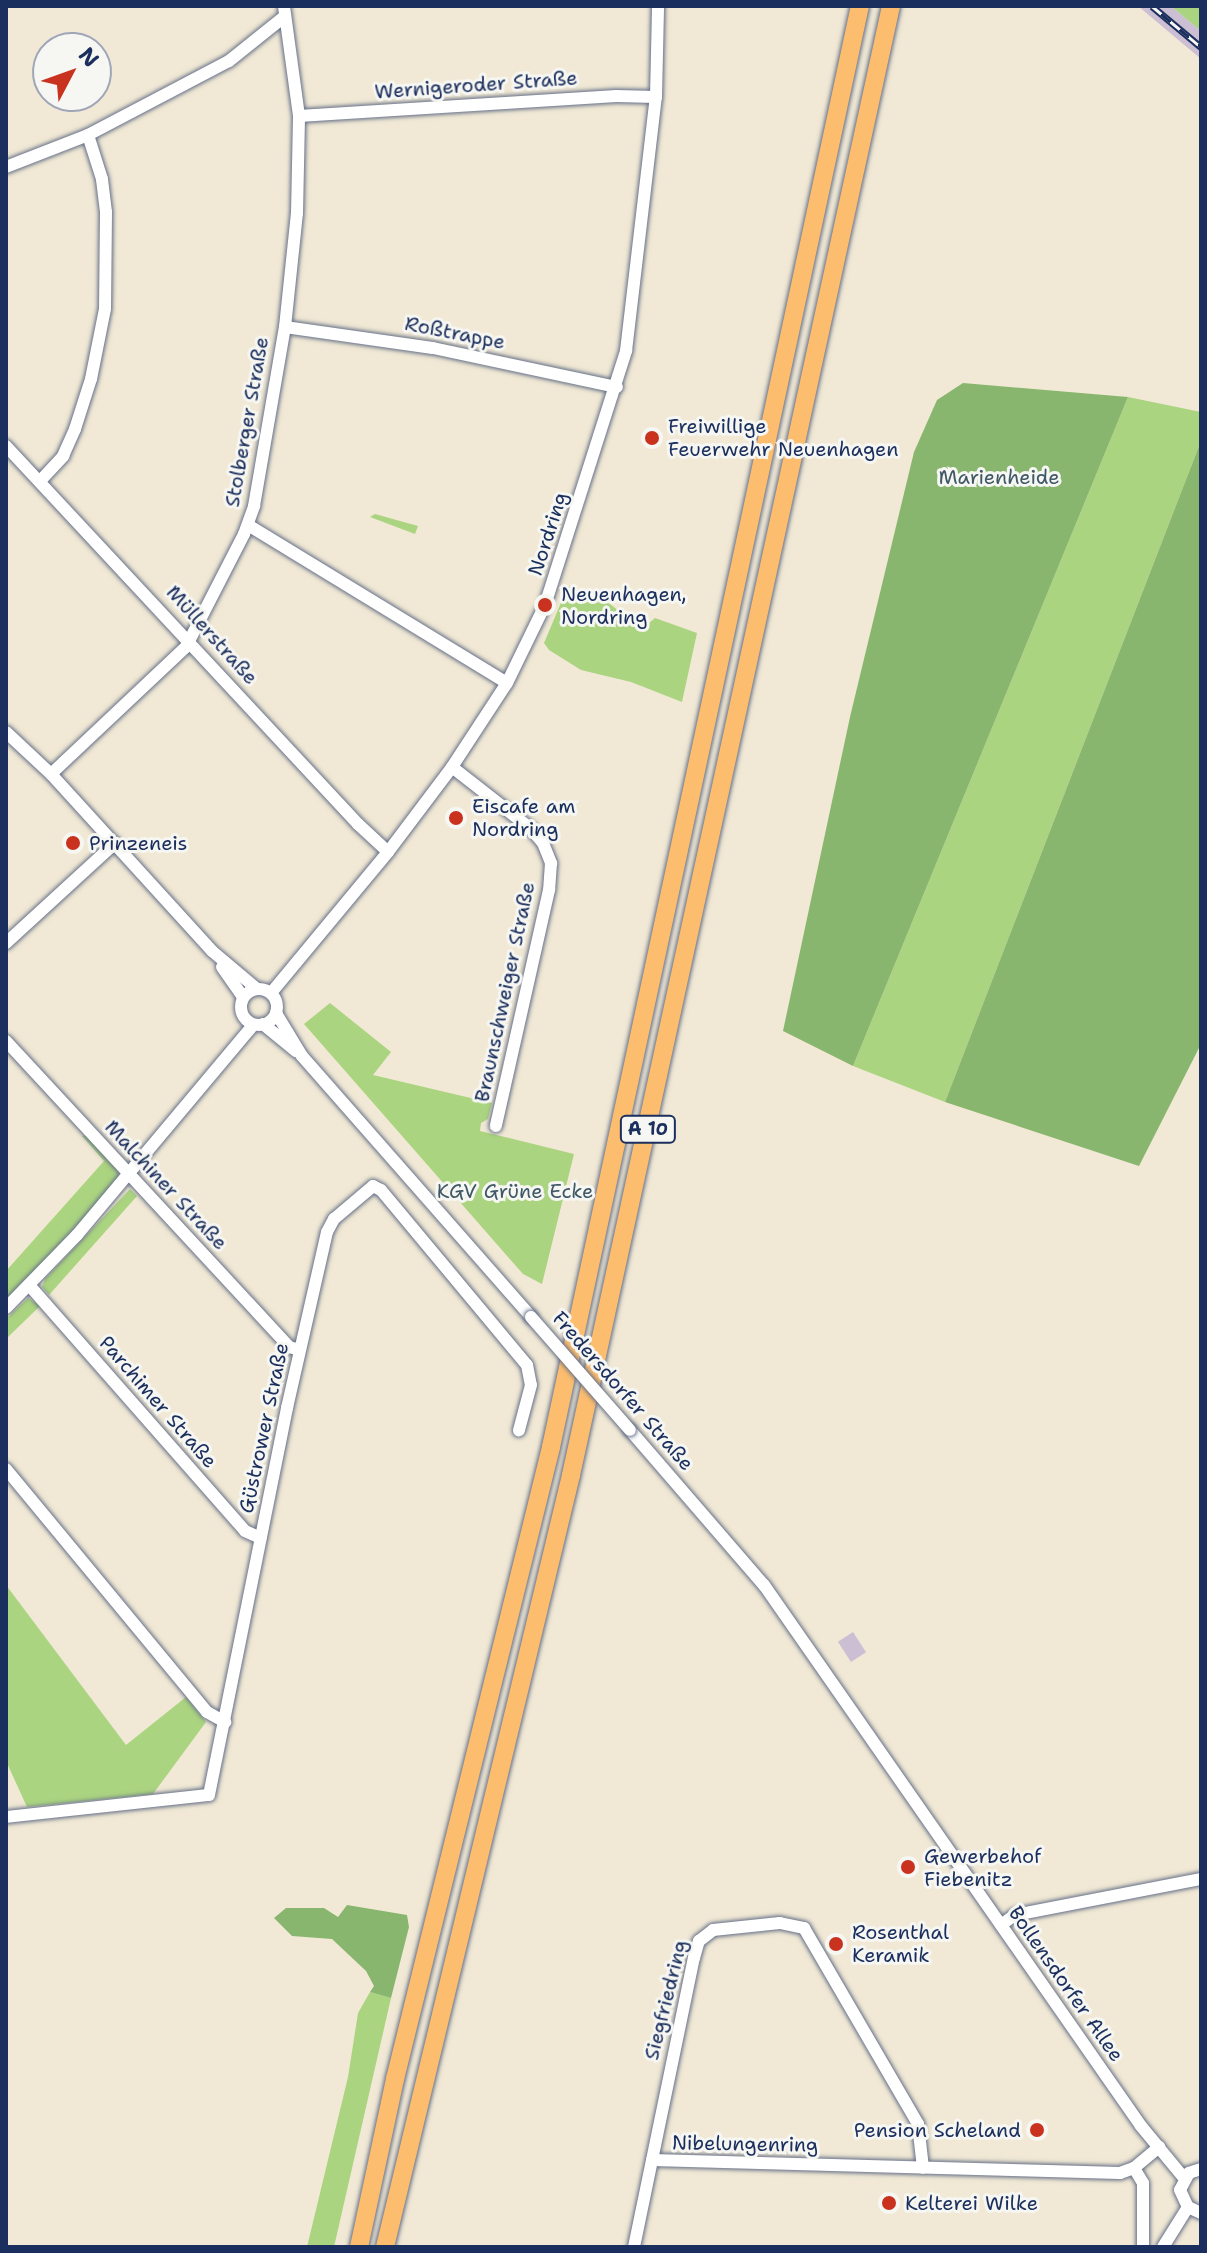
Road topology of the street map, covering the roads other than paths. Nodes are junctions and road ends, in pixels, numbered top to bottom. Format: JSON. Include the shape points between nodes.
{"nodes":[{"id":1,"x":658,"y":6,"type":"edge"},
{"id":2,"x":860,"y":6,"type":"edge"},
{"id":3,"x":891,"y":6,"type":"edge"},
{"id":4,"x":284,"y":12,"type":"edge"},
{"id":5,"x":656,"y":97,"type":"junction"},
{"id":6,"x":299,"y":116,"type":"junction"},
{"id":7,"x":88,"y":135,"type":"junction"},
{"id":8,"x":6,"y":167,"type":"edge"},
{"id":9,"x":285,"y":327,"type":"junction"},
{"id":10,"x":617,"y":387,"type":"junction"},
{"id":11,"x":6,"y":446,"type":"edge"},
{"id":12,"x":41,"y":480,"type":"junction"},
{"id":13,"x":248,"y":525,"type":"junction"},
{"id":14,"x":189,"y":641,"type":"junction"},
{"id":15,"x":507,"y":683,"type":"junction"},
{"id":16,"x":6,"y":732,"type":"edge"},
{"id":17,"x":452,"y":767,"type":"junction"},
{"id":18,"x":51,"y":774,"type":"junction"},
{"id":19,"x":115,"y":843,"type":"junction"},
{"id":20,"x":388,"y":852,"type":"junction"},
{"id":21,"x":6,"y":943,"type":"edge"},
{"id":22,"x":212,"y":951,"type":"junction"},
{"id":23,"x":256,"y":988,"type":"junction"},
{"id":24,"x":271,"y":993,"type":"junction"},
{"id":25,"x":243,"y":997,"type":"junction"},
{"id":26,"x":276,"y":1013,"type":"junction"},
{"id":27,"x":253,"y":1023,"type":"junction"},
{"id":28,"x":6,"y":1041,"type":"edge"},
{"id":29,"x":302,"y":1056,"type":"junction"},
{"id":30,"x":496,"y":1126,"type":"dead end"},
{"id":31,"x":129,"y":1175,"type":"junction"},
{"id":32,"x":29,"y":1285,"type":"junction"},
{"id":33,"x":6,"y":1308,"type":"edge"},
{"id":34,"x":300,"y":1350,"type":"junction"},
{"id":35,"x":519,"y":1430,"type":"dead end"},
{"id":36,"x":6,"y":1469,"type":"edge"},
{"id":37,"x":261,"y":1538,"type":"junction"},
{"id":38,"x":225,"y":1722,"type":"junction"},
{"id":39,"x":892,"y":1769,"type":"joint"},
{"id":40,"x":6,"y":1817,"type":"edge"},
{"id":41,"x":1201,"y":1879,"type":"edge"},
{"id":42,"x":1001,"y":1925,"type":"junction"},
{"id":43,"x":1159,"y":2147,"type":"junction"},
{"id":44,"x":652,"y":2160,"type":"junction"},
{"id":45,"x":923,"y":2168,"type":"junction"},
{"id":46,"x":1134,"y":2168,"type":"junction"},
{"id":47,"x":1201,"y":2169,"type":"edge"},
{"id":48,"x":1184,"y":2178,"type":"junction"},
{"id":49,"x":1188,"y":2207,"type":"junction"},
{"id":50,"x":1201,"y":2213,"type":"edge"},
{"id":51,"x":359,"y":2247,"type":"edge"},
{"id":52,"x":385,"y":2247,"type":"edge"},
{"id":53,"x":634,"y":2247,"type":"edge"},
{"id":54,"x":1143,"y":2247,"type":"edge"},
{"id":55,"x":1163,"y":2247,"type":"edge"}],
"edges":[{"from":1,"to":5,"type":"street","name":"Nordring"},
{"from":2,"to":51,"type":"highway","number":"A 10","via":[[551,1447],[395,2079]]},
{"from":3,"to":52,"type":"highway","number":"A 10","via":[[571,1475]]},
{"from":4,"to":6,"type":"street","name":"Stolberger Straße"},
{"from":4,"to":7,"type":"street","via":[[229,61]]},
{"from":5,"to":6,"type":"street","name":"Wernigeroder Straße"},
{"from":5,"to":10,"type":"street","name":"Nordring","via":[[631,322]]},
{"from":6,"to":9,"type":"street","name":"Stolberger Straße","via":[[297,213]]},
{"from":7,"to":8,"type":"street"},
{"from":7,"to":12,"type":"street","via":[[106,212],[105,309],[75,429],[63,456]]},
{"from":9,"to":10,"type":"street","name":"Roßtrappe","via":[[433,348]]},
{"from":9,"to":13,"type":"street","name":"Stolberger Straße"},
{"from":10,"to":15,"type":"street","name":"Nordring","via":[[545,605]]},
{"from":11,"to":12,"type":"street","name":"Müllerstraße"},
{"from":12,"to":14,"type":"street","name":"Müllerstraße"},
{"from":13,"to":14,"type":"street","name":"Stolberger Straße"},
{"from":13,"to":15,"type":"street"},
{"from":14,"to":18,"type":"street","name":"Stolberger Straße"},
{"from":14,"to":20,"type":"street","name":"Müllerstraße"},
{"from":15,"to":17,"type":"street","name":"Nordring"},
{"from":16,"to":18,"type":"street"},
{"from":17,"to":20,"type":"street","name":"Nordring"},
{"from":17,"to":30,"type":"street","name":"Braunschweiger Straße","via":[[530,828],[551,863]]},
{"from":18,"to":19,"type":"street"},
{"from":19,"to":21,"type":"street"},
{"from":19,"to":22,"type":"street"},
{"from":20,"to":24,"type":"street","name":"Nordring"},
{"from":22,"to":23,"type":"street"},
{"from":22,"to":25,"type":"street"},
{"from":23,"to":24,"type":"street"},
{"from":23,"to":25,"type":"street"},
{"from":24,"to":26,"type":"street"},
{"from":25,"to":27,"type":"street","via":[[240,1008]]},
{"from":26,"to":27,"type":"street"},
{"from":26,"to":29,"type":"street","name":"Fredersdorfer Straße"},
{"from":27,"to":29,"type":"street","name":"Fredersdorfer Straße"},
{"from":27,"to":31,"type":"street"},
{"from":28,"to":31,"type":"street","name":"Malchiner Straße"},
{"from":29,"to":39,"type":"street","name":"Fredersdorfer Straße","bridge":true,"via":[[764,1585]]},
{"from":31,"to":32,"type":"street"},
{"from":31,"to":34,"type":"street","name":"Malchiner Straße","via":[[289,1347]]},
{"from":32,"to":33,"type":"street"},
{"from":32,"to":37,"type":"street","name":"Parchimer Straße","via":[[245,1531]]},
{"from":34,"to":35,"type":"street","name":"Güstrower Straße","via":[[327,1232],[334,1219],[373,1186],[527,1365],[531,1385]]},
{"from":34,"to":37,"type":"street","name":"Güstrower Straße"},
{"from":36,"to":38,"type":"street","via":[[207,1712]]},
{"from":37,"to":38,"type":"street","name":"Güstrower Straße"},
{"from":38,"to":40,"type":"street","name":"Güstrower Straße","via":[[211,1792],[204,1798]]},
{"from":39,"to":42,"type":"street","name":"Bollensdorfer Allee"},
{"from":41,"to":42,"type":"street","via":[[1015,1915]]},
{"from":42,"to":43,"type":"street","name":"Bollensdorfer Allee"},
{"from":43,"to":46,"type":"street"},
{"from":43,"to":48,"type":"street","name":"Bollensdorfer Allee"},
{"from":44,"to":45,"type":"street","name":"Nibelungenring"},
{"from":44,"to":45,"type":"street","name":"Siegfriedring","via":[[699,1941],[713,1930],[780,1923],[804,1928],[844,1992],[918,2124]]},
{"from":44,"to":53,"type":"street","name":"Nibelungenring"},
{"from":45,"to":46,"type":"street","name":"Nibelungenring","via":[[1120,2173]]},
{"from":46,"to":54,"type":"street","via":[[1143,2183]]},
{"from":47,"to":48,"type":"street"},
{"from":48,"to":49,"type":"street","via":[[1180,2190]]},
{"from":49,"to":50,"type":"street"},
{"from":49,"to":55,"type":"street"}]}
